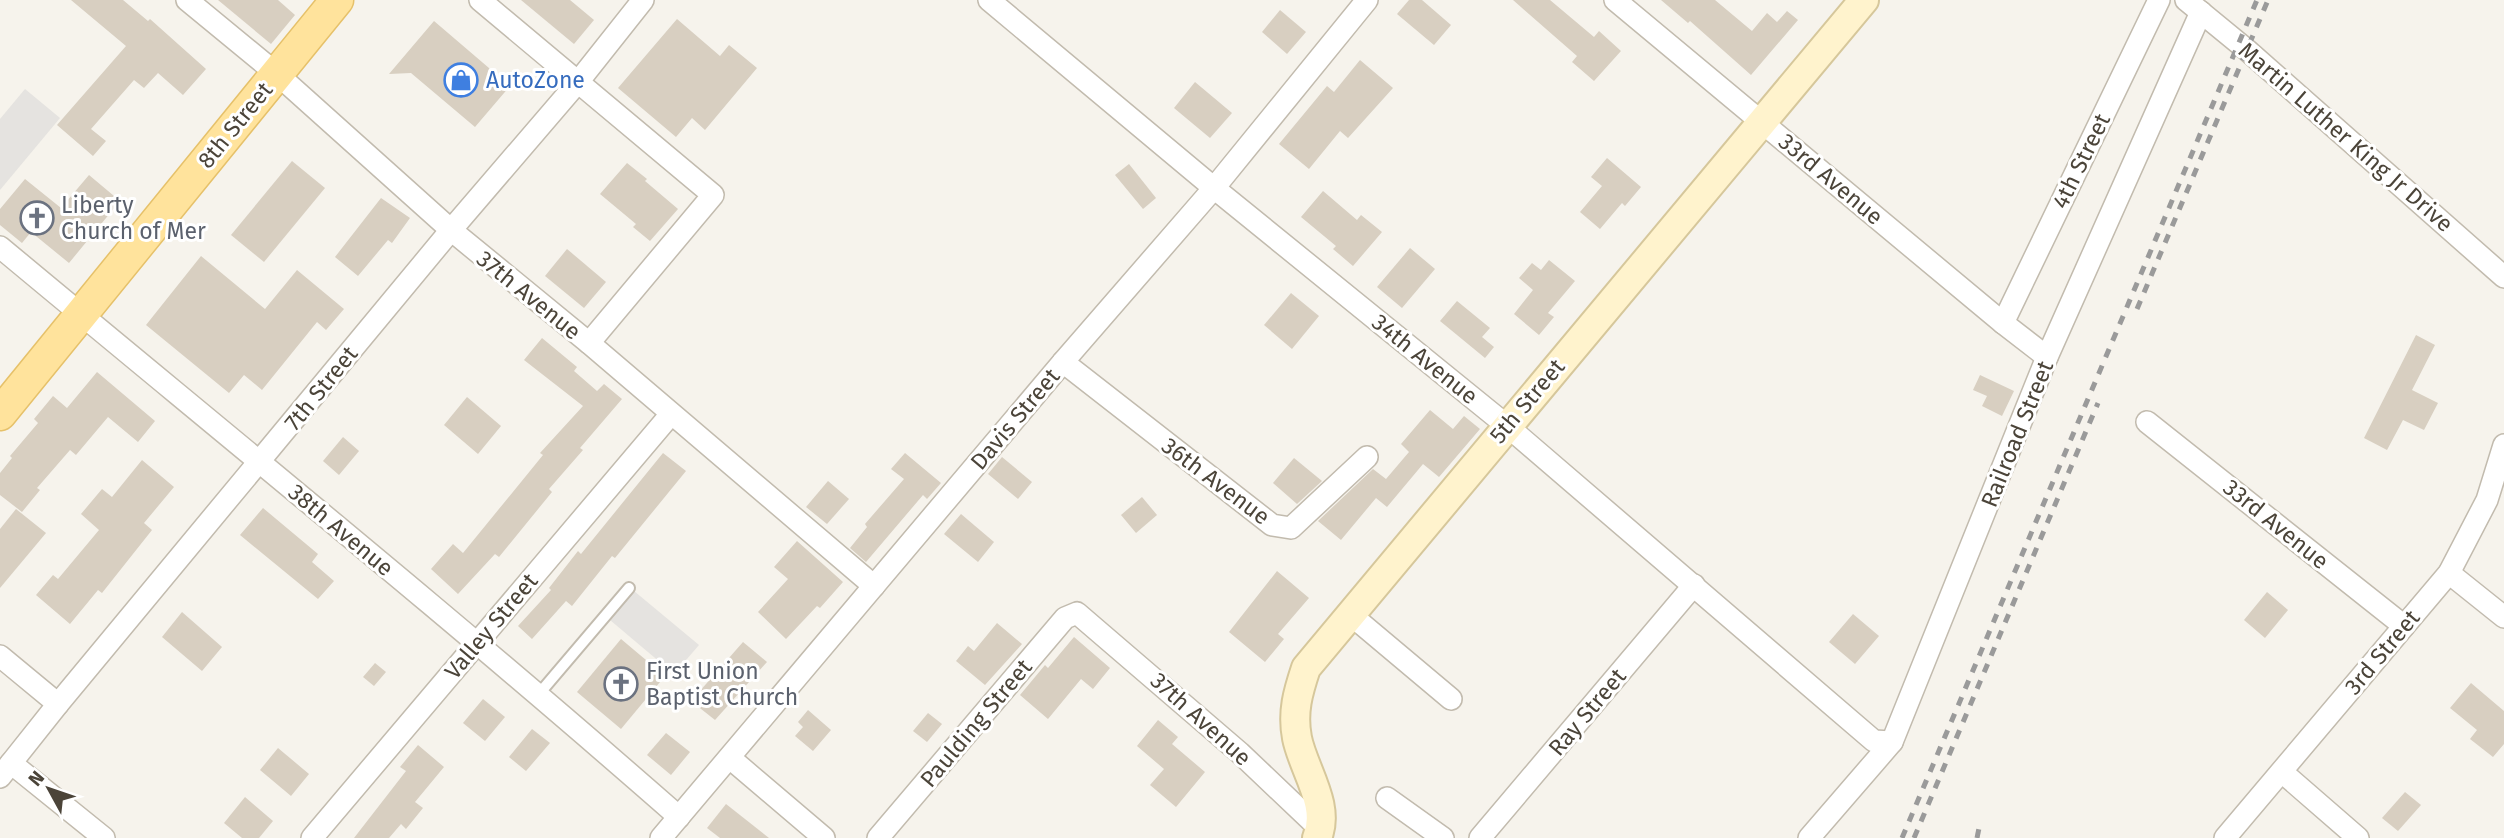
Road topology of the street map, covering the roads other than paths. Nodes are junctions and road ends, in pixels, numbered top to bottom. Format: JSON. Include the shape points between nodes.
{"nodes":[{"id":1,"x":187,"y":0,"type":"edge"},
{"id":2,"x":337,"y":0,"type":"edge"},
{"id":3,"x":480,"y":0,"type":"edge"},
{"id":4,"x":643,"y":0,"type":"edge"},
{"id":5,"x":989,"y":0,"type":"edge"},
{"id":6,"x":1367,"y":0,"type":"edge"},
{"id":7,"x":1615,"y":0,"type":"edge"},
{"id":8,"x":1864,"y":0,"type":"edge"},
{"id":9,"x":2159,"y":0,"type":"edge"},
{"id":10,"x":2194,"y":6,"type":"edge"},
{"id":11,"x":277,"y":74,"type":"junction"},
{"id":12,"x":578,"y":82,"type":"junction"},
{"id":13,"x":1762,"y":122,"type":"junction"},
{"id":14,"x":1214,"y":188,"type":"junction"},
{"id":15,"x":451,"y":230,"type":"junction"},
{"id":16,"x":0,"y":247,"type":"edge"},
{"id":17,"x":2504,"y":277,"type":"edge"},
{"id":18,"x":81,"y":314,"type":"junction"},
{"id":19,"x":2003,"y":323,"type":"junction"},
{"id":20,"x":589,"y":343,"type":"junction"},
{"id":21,"x":2048,"y":357,"type":"junction"},
{"id":22,"x":1063,"y":362,"type":"junction"},
{"id":23,"x":0,"y":414,"type":"edge"},
{"id":24,"x":671,"y":414,"type":"junction"},
{"id":25,"x":2147,"y":422,"type":"dead end"},
{"id":26,"x":1506,"y":425,"type":"junction"},
{"id":27,"x":2504,"y":445,"type":"edge"},
{"id":28,"x":1367,"y":457,"type":"dead end"},
{"id":29,"x":261,"y":462,"type":"junction"},
{"id":30,"x":2449,"y":573,"type":"junction"},
{"id":31,"x":1693,"y":585,"type":"junction"},
{"id":32,"x":874,"y":586,"type":"junction"},
{"id":33,"x":629,"y":588,"type":"dead end"},
{"id":34,"x":1077,"y":613,"type":"joint"},
{"id":35,"x":1351,"y":615,"type":"junction"},
{"id":36,"x":2504,"y":617,"type":"edge"},
{"id":37,"x":2404,"y":626,"type":"junction"},
{"id":38,"x":477,"y":643,"type":"junction"},
{"id":39,"x":0,"y":656,"type":"edge"},
{"id":40,"x":538,"y":695,"type":"junction"},
{"id":41,"x":1451,"y":699,"type":"dead end"},
{"id":42,"x":58,"y":704,"type":"junction"},
{"id":43,"x":1892,"y":742,"type":"junction"},
{"id":44,"x":730,"y":758,"type":"junction"},
{"id":45,"x":6,"y":770,"type":"edge"},
{"id":46,"x":2281,"y":772,"type":"junction"},
{"id":47,"x":1387,"y":798,"type":"dead end"},
{"id":48,"x":679,"y":817,"type":"junction"},
{"id":49,"x":1319,"y":834,"type":"edge"},
{"id":50,"x":104,"y":838,"type":"edge"},
{"id":51,"x":312,"y":838,"type":"edge"},
{"id":52,"x":661,"y":838,"type":"edge"},
{"id":53,"x":824,"y":838,"type":"edge"},
{"id":54,"x":878,"y":838,"type":"edge"},
{"id":55,"x":1443,"y":838,"type":"edge"},
{"id":56,"x":1480,"y":838,"type":"edge"},
{"id":57,"x":1809,"y":838,"type":"edge"},
{"id":58,"x":2225,"y":838,"type":"edge"},
{"id":59,"x":2358,"y":838,"type":"edge"}],
"edges":[{"from":1,"to":11,"type":"street","name":"37th Avenue"},
{"from":2,"to":11,"type":"main road","name":"8th Street"},
{"from":3,"to":12,"type":"street"},
{"from":4,"to":12,"type":"street","name":"7th Street"},
{"from":5,"to":14,"type":"street","name":"34th Avenue"},
{"from":6,"to":14,"type":"street","name":"Davis Street"},
{"from":7,"to":13,"type":"street","name":"33rd Avenue"},
{"from":8,"to":13,"type":"street","name":"5th Street"},
{"from":9,"to":19,"type":"street","name":"4th Street"},
{"from":10,"to":17,"type":"street","name":"Martin Luther King Jr Drive"},
{"from":10,"to":21,"type":"street","name":"Railroad Street"},
{"from":11,"to":15,"type":"street","name":"37th Avenue"},
{"from":11,"to":18,"type":"main road","name":"8th Street"},
{"from":12,"to":15,"type":"street","name":"7th Street"},
{"from":12,"to":20,"type":"street","via":[[713,195]]},
{"from":13,"to":19,"type":"street","name":"33rd Avenue"},
{"from":13,"to":26,"type":"street","name":"5th Street"},
{"from":14,"to":22,"type":"street","name":"Davis Street"},
{"from":14,"to":26,"type":"street","name":"34th Avenue"},
{"from":15,"to":20,"type":"street","name":"37th Avenue"},
{"from":15,"to":29,"type":"street","name":"7th Street"},
{"from":16,"to":18,"type":"street","name":"38th Avenue"},
{"from":18,"to":23,"type":"main road","name":"8th Street"},
{"from":18,"to":29,"type":"street","name":"38th Avenue"},
{"from":19,"to":21,"type":"street","name":"33rd Avenue"},
{"from":20,"to":24,"type":"street","name":"37th Avenue"},
{"from":21,"to":43,"type":"street","name":"Railroad Street"},
{"from":22,"to":28,"type":"street","name":"36th Avenue","via":[[1272,525],[1291,528]]},
{"from":22,"to":32,"type":"street","name":"Davis Street"},
{"from":24,"to":32,"type":"street","name":"37th Avenue"},
{"from":24,"to":38,"type":"street","name":"Valley Street"},
{"from":25,"to":37,"type":"street","name":"33rd Avenue"},
{"from":26,"to":31,"type":"street","name":"34th Avenue"},
{"from":26,"to":35,"type":"street","name":"5th Street"},
{"from":27,"to":30,"type":"street","name":"3rd Street","via":[[2487,499]]},
{"from":29,"to":38,"type":"street","name":"38th Avenue"},
{"from":29,"to":42,"type":"street","name":"7th Street"},
{"from":30,"to":36,"type":"street"},
{"from":30,"to":37,"type":"street","name":"3rd Street"},
{"from":31,"to":43,"type":"street","name":"34th Avenue","via":[[1874,741]]},
{"from":31,"to":56,"type":"street","name":"Ray Street"},
{"from":32,"to":44,"type":"street","name":"Davis Street"},
{"from":33,"to":40,"type":"lane"},
{"from":34,"to":49,"type":"street","name":"37th Avenue","via":[[1240,753]]},
{"from":34,"to":54,"type":"street","name":"Paulding Street","via":[[1065,618]]},
{"from":35,"to":41,"type":"street"},
{"from":35,"to":49,"type":"street","name":"5th Street","via":[[1306,668],[1294,706],[1297,738],[1318,797]]},
{"from":37,"to":46,"type":"street","name":"3rd Street"},
{"from":38,"to":40,"type":"street","name":"38th Avenue"},
{"from":38,"to":51,"type":"street","name":"Valley Street"},
{"from":39,"to":42,"type":"street"},
{"from":40,"to":48,"type":"street","name":"38th Avenue"},
{"from":42,"to":45,"type":"street","name":"7th Street"},
{"from":43,"to":57,"type":"street","name":"Railroad Street"},
{"from":44,"to":48,"type":"street","name":"Davis Street"},
{"from":44,"to":53,"type":"street"},
{"from":45,"to":50,"type":"street"},
{"from":46,"to":58,"type":"street","name":"3rd Street"},
{"from":46,"to":59,"type":"street"},
{"from":47,"to":55,"type":"street"},
{"from":48,"to":52,"type":"street","name":"Davis Street"}]}
